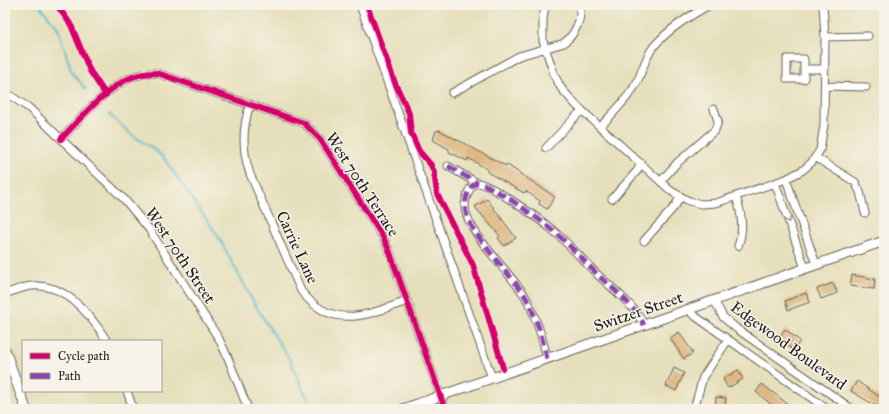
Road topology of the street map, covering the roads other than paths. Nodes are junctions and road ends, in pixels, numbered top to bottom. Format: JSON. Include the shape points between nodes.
{"nodes":[{"id":1,"x":360,"y":5,"type":"edge"},
{"id":2,"x":544,"y":5,"type":"edge"},
{"id":3,"x":579,"y":5,"type":"edge"},
{"id":4,"x":709,"y":5,"type":"edge"},
{"id":5,"x":823,"y":5,"type":"edge"},
{"id":6,"x":868,"y":36,"type":"dead end"},
{"id":7,"x":825,"y":37,"type":"junction"},
{"id":8,"x":545,"y":49,"type":"junction"},
{"id":9,"x":804,"y":69,"type":"dead end"},
{"id":10,"x":825,"y":70,"type":"junction"},
{"id":11,"x":825,"y":86,"type":"junction"},
{"id":12,"x":866,"y":87,"type":"dead end"},
{"id":13,"x":5,"y":92,"type":"edge"},
{"id":14,"x":452,"y":93,"type":"dead end"},
{"id":15,"x":250,"y":104,"type":"junction"},
{"id":16,"x":714,"y":109,"type":"dead end"},
{"id":17,"x":582,"y":110,"type":"junction"},
{"id":18,"x":600,"y":127,"type":"junction"},
{"id":19,"x":61,"y":139,"type":"junction"},
{"id":20,"x":546,"y":148,"type":"dead end"},
{"id":21,"x":815,"y":157,"type":"junction"},
{"id":22,"x":641,"y":163,"type":"junction"},
{"id":23,"x":448,"y":166,"type":"dead end"},
{"id":24,"x":786,"y":179,"type":"junction"},
{"id":25,"x":661,"y":182,"type":"junction"},
{"id":26,"x":477,"y":183,"type":"junction"},
{"id":27,"x":775,"y":183,"type":"junction"},
{"id":28,"x":680,"y":197,"type":"junction"},
{"id":29,"x":736,"y":197,"type":"junction"},
{"id":30,"x":612,"y":199,"type":"dead end"},
{"id":31,"x":865,"y":213,"type":"dead end"},
{"id":32,"x":644,"y":240,"type":"dead end"},
{"id":33,"x":884,"y":241,"type":"edge"},
{"id":34,"x":738,"y":246,"type":"dead end"},
{"id":35,"x":816,"y":264,"type":"junction"},
{"id":36,"x":805,"y":268,"type":"junction"},
{"id":37,"x":5,"y":294,"type":"edge"},
{"id":38,"x":714,"y":300,"type":"junction"},
{"id":39,"x":407,"y":301,"type":"junction"},
{"id":40,"x":690,"y":309,"type":"junction"},
{"id":41,"x":644,"y":325,"type":"junction"},
{"id":42,"x":106,"y":340,"type":"edge"},
{"id":43,"x":728,"y":340,"type":"junction"},
{"id":44,"x":5,"y":350,"type":"edge"},
{"id":45,"x":547,"y":359,"type":"junction"},
{"id":46,"x":492,"y":378,"type":"junction"},
{"id":47,"x":127,"y":392,"type":"edge"},
{"id":48,"x":440,"y":396,"type":"junction"},
{"id":49,"x":26,"y":409,"type":"edge"},
{"id":50,"x":133,"y":409,"type":"edge"},
{"id":51,"x":248,"y":409,"type":"edge"},
{"id":52,"x":403,"y":409,"type":"edge"},
{"id":53,"x":445,"y":409,"type":"edge"},
{"id":54,"x":694,"y":409,"type":"edge"},
{"id":55,"x":827,"y":409,"type":"edge"},
{"id":56,"x":852,"y":409,"type":"edge"}],
"edges":[{"from":1,"to":46,"type":"street"},
{"from":2,"to":8,"type":"street"},
{"from":3,"to":8,"type":"street","via":[[579,21],[570,38],[564,43]]},
{"from":4,"to":18,"type":"street","via":[[687,18],[654,45],[632,89]]},
{"from":5,"to":7,"type":"street"},
{"from":6,"to":7,"type":"street"},
{"from":7,"to":10,"type":"street"},
{"from":8,"to":14,"type":"street","via":[[519,56]]},
{"from":8,"to":17,"type":"street","via":[[561,88]]},
{"from":9,"to":10,"type":"street"},
{"from":10,"to":11,"type":"street"},
{"from":11,"to":12,"type":"street"},
{"from":11,"to":21,"type":"street","via":[[823,138]]},
{"from":13,"to":19,"type":"street","name":"West 70th Street","via":[[25,105]]},
{"from":15,"to":19,"type":"street","name":"West 70th Terrace","via":[[171,76],[144,74],[118,85]]},
{"from":15,"to":39,"type":"street","name":"West 70th Terrace","via":[[304,123],[320,139],[383,237]]},
{"from":15,"to":39,"type":"street","name":"Carrie Lane","via":[[243,132],[245,157],[301,291],[323,311],[345,317],[371,314]]},
{"from":16,"to":25,"type":"street","via":[[718,121],[715,130],[677,163]]},
{"from":17,"to":18,"type":"street"},
{"from":17,"to":20,"type":"street"},
{"from":18,"to":22,"type":"street"},
{"from":19,"to":51,"type":"street","name":"West 70th Street","via":[[124,199],[158,242],[219,338]]},
{"from":21,"to":24,"type":"street","via":[[803,170]]},
{"from":21,"to":31,"type":"street","via":[[855,182]]},
{"from":22,"to":25,"type":"street"},
{"from":22,"to":30,"type":"street"},
{"from":23,"to":26,"type":"street"},
{"from":24,"to":27,"type":"street"},
{"from":24,"to":35,"type":"street"},
{"from":25,"to":28,"type":"street"},
{"from":26,"to":41,"type":"street","via":[[500,193],[551,229],[630,306]]},
{"from":26,"to":45,"type":"street","via":[[467,195],[466,214],[485,244],[525,296]]},
{"from":27,"to":29,"type":"street"},
{"from":27,"to":36,"type":"street","one_way":true},
{"from":28,"to":29,"type":"street","via":[[708,204]]},
{"from":28,"to":32,"type":"street"},
{"from":29,"to":34,"type":"street","via":[[741,216]]},
{"from":33,"to":35,"type":"street","name":"Switzer Street"},
{"from":35,"to":36,"type":"street","name":"Switzer Street"},
{"from":36,"to":38,"type":"street","name":"Switzer Street"},
{"from":37,"to":42,"type":"street","via":[[37,285],[61,291],[75,301]]},
{"from":38,"to":40,"type":"street","name":"Switzer Street"},
{"from":38,"to":56,"type":"street","name":"Edgewood Boulevard","via":[[728,321]]},
{"from":39,"to":48,"type":"street","name":"West 70th Terrace"},
{"from":40,"to":41,"type":"street","name":"Switzer Street"},
{"from":40,"to":43,"type":"street","name":"Edgewood Boulevard","via":[[692,314]]},
{"from":41,"to":45,"type":"street","name":"Switzer Street"},
{"from":43,"to":54,"type":"street","via":[[703,378]]},
{"from":43,"to":55,"type":"street","name":"Edgewood Boulevard"},
{"from":44,"to":49,"type":"street"},
{"from":45,"to":46,"type":"street","name":"Switzer Street"},
{"from":46,"to":48,"type":"street","name":"Switzer Street"},
{"from":47,"to":50,"type":"street"},
{"from":48,"to":52,"type":"street","name":"Switzer Street"},
{"from":48,"to":53,"type":"street","name":"West 70th Terrace"}]}
